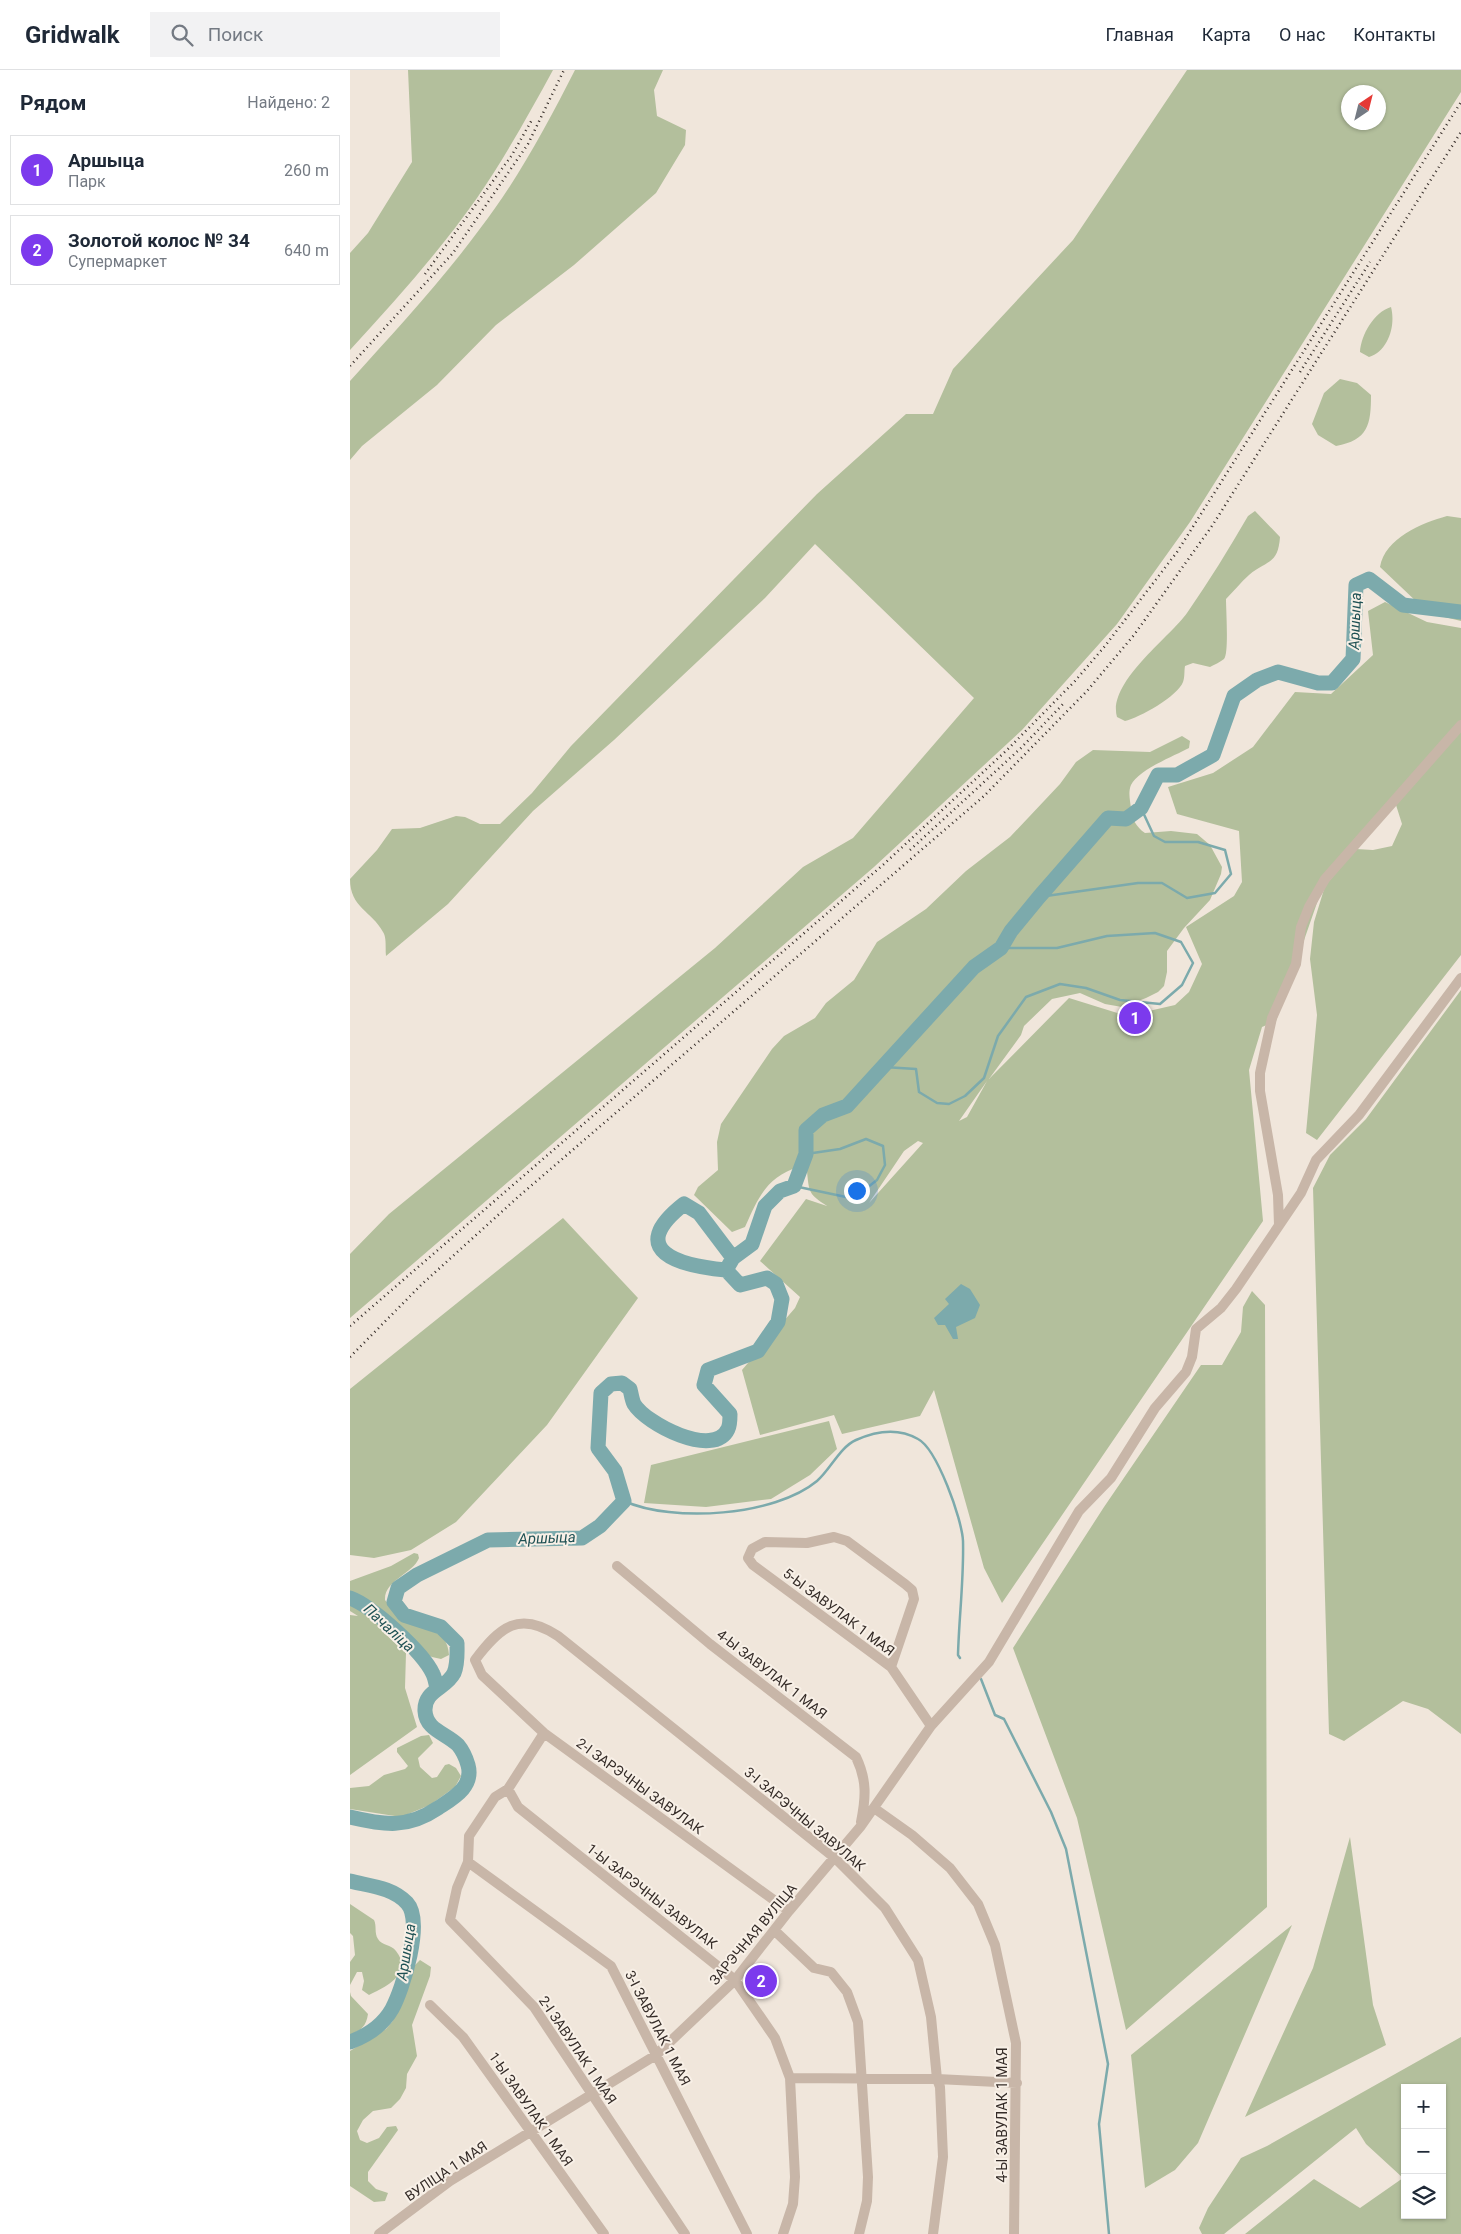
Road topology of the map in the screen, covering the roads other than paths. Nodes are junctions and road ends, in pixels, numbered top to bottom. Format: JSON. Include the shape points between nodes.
{"nodes":[{"id":1,"x":1461,"y":725,"type":"edge"},
{"id":2,"x":1461,"y":978,"type":"edge"},
{"id":3,"x":1279,"y":1225,"type":"junction"},
{"id":4,"x":617,"y":1566,"type":"dead end"},
{"id":5,"x":891,"y":1667,"type":"junction"},
{"id":6,"x":482,"y":1675,"type":"joint"},
{"id":7,"x":932,"y":1726,"type":"junction"},
{"id":8,"x":544,"y":1733,"type":"junction"},
{"id":9,"x":508,"y":1790,"type":"junction"},
{"id":10,"x":874,"y":1808,"type":"junction"},
{"id":11,"x":861,"y":1826,"type":"junction"},
{"id":12,"x":835,"y":1858,"type":"junction"},
{"id":13,"x":468,"y":1862,"type":"junction"},
{"id":14,"x":789,"y":1911,"type":"junction"},
{"id":15,"x":774,"y":1931,"type":"junction"},
{"id":16,"x":735,"y":1980,"type":"junction"},
{"id":17,"x":430,"y":2005,"type":"dead end"},
{"id":18,"x":656,"y":2055,"type":"junction"},
{"id":19,"x":790,"y":2078,"type":"junction"},
{"id":20,"x":937,"y":2079,"type":"junction"},
{"id":21,"x":862,"y":2080,"type":"junction"},
{"id":22,"x":1017,"y":2083,"type":"junction"},
{"id":23,"x":591,"y":2095,"type":"junction"},
{"id":24,"x":530,"y":2133,"type":"junction"},
{"id":25,"x":379,"y":2234,"type":"edge"},
{"id":26,"x":604,"y":2234,"type":"edge"},
{"id":27,"x":685,"y":2234,"type":"edge"},
{"id":28,"x":747,"y":2234,"type":"edge"},
{"id":29,"x":783,"y":2234,"type":"edge"},
{"id":30,"x":859,"y":2234,"type":"edge"},
{"id":31,"x":933,"y":2234,"type":"edge"},
{"id":32,"x":1014,"y":2234,"type":"edge"}],
"edges":[{"from":1,"to":3,"type":"street","via":[[1325,879],[1301,927],[1296,964],[1272,1018],[1260,1073],[1260,1091],[1278,1195]]},
{"from":2,"to":3,"type":"street","name":"ЗАРЭЧНАЯ ВУЛІЦА","via":[[1359,1115],[1316,1160],[1301,1194]]},
{"from":3,"to":7,"type":"street","name":"ЗАРЭЧНАЯ ВУЛІЦА","via":[[1236,1289],[1196,1329],[1186,1372],[1155,1408],[1111,1478],[1080,1510],[989,1662]]},
{"from":4,"to":11,"type":"street","name":"4-Ы ЗАВУЛАК 1 МАЯ","via":[[710,1644],[856,1757],[864,1774],[866,1793]]},
{"from":5,"to":5,"type":"street","name":"5-Ы ЗАВУЛАК 1 МАЯ","via":[[914,1599],[912,1590],[905,1584],[847,1541],[834,1537],[807,1543],[765,1542],[752,1549],[748,1558],[753,1565]]},
{"from":5,"to":7,"type":"street","name":"5-Ы ЗАВУЛАК 1 МАЯ"},
{"from":6,"to":8,"type":"street","name":"2-І ЗАРЭЧНЫ ЗАВУЛАК"},
{"from":6,"to":12,"type":"street","name":"3-І ЗАРЭЧНЫ ЗАВУЛАК","via":[[475,1660],[489,1642],[510,1626],[525,1622],[544,1627]]},
{"from":7,"to":10,"type":"street","name":"ЗАРЭЧНАЯ ВУЛІЦА"},
{"from":8,"to":9,"type":"street"},
{"from":8,"to":14,"type":"street","name":"2-І ЗАРЭЧНЫ ЗАВУЛАК"},
{"from":9,"to":13,"type":"street","via":[[495,1797],[469,1836]]},
{"from":9,"to":16,"type":"street","name":"1-Ы ЗАРЭЧНЫ ЗАВУЛАК","via":[[518,1808]]},
{"from":10,"to":11,"type":"street","name":"ЗАРЭЧНАЯ ВУЛІЦА"},
{"from":10,"to":22,"type":"street","name":"4-Ы ЗАВУЛАК 1 МАЯ","via":[[950,1868],[978,1904],[995,1945],[1014,2033]]},
{"from":11,"to":12,"type":"street","name":"ЗАРЭЧНАЯ ВУЛІЦА"},
{"from":12,"to":14,"type":"street","name":"ЗАРЭЧНАЯ ВУЛІЦА"},
{"from":12,"to":20,"type":"street","name":"3-І ЗАРЭЧНЫ ЗАВУЛАК","via":[[885,1908],[918,1960],[931,2017]]},
{"from":13,"to":18,"type":"street","name":"3-І ЗАВУЛАК 1 МАЯ","via":[[611,1966]]},
{"from":13,"to":23,"type":"street","name":"2-І ЗАВУЛАК 1 МАЯ","via":[[456,1888],[450,1920],[534,2007]]},
{"from":14,"to":15,"type":"street","name":"ЗАРЭЧНАЯ ВУЛІЦА"},
{"from":15,"to":16,"type":"street","name":"ЗАРЭЧНАЯ ВУЛІЦА"},
{"from":15,"to":21,"type":"street","via":[[814,1968],[831,1972],[847,1992],[858,2022]]},
{"from":16,"to":18,"type":"street","name":"ЗАРЭЧНАЯ ВУЛІЦА"},
{"from":16,"to":19,"type":"street","name":"1-Ы ЗАРЭЧНЫ ЗАВУЛАК","via":[[775,2038]]},
{"from":17,"to":24,"type":"street","name":"1-Ы ЗАВУЛАК 1 МАЯ","via":[[463,2037]]},
{"from":18,"to":23,"type":"street","name":"ЗАРЭЧНАЯ ВУЛІЦА"},
{"from":18,"to":28,"type":"street","name":"3-І ЗАВУЛАК 1 МАЯ"},
{"from":19,"to":21,"type":"street"},
{"from":19,"to":29,"type":"street","name":"1-Ы ЗАРЭЧНЫ ЗАВУЛАК","via":[[794,2204]]},
{"from":20,"to":21,"type":"street"},
{"from":20,"to":22,"type":"street"},
{"from":20,"to":31,"type":"street","name":"3-І ЗАРЭЧНЫ ЗАВУЛАК","via":[[943,2158]]},
{"from":21,"to":30,"type":"street","via":[[868,2177],[867,2201]]},
{"from":22,"to":32,"type":"street","name":"4-Ы ЗАВУЛАК 1 МАЯ"},
{"from":23,"to":24,"type":"street","name":"ЗАРЭЧНАЯ ВУЛІЦА"},
{"from":23,"to":27,"type":"street","name":"2-І ЗАВУЛАК 1 МАЯ"},
{"from":24,"to":25,"type":"street","name":"ВУЛІЦА 1 МАЯ","via":[[450,2182]]},
{"from":24,"to":26,"type":"street","name":"1-Ы ЗАВУЛАК 1 МАЯ"}]}
